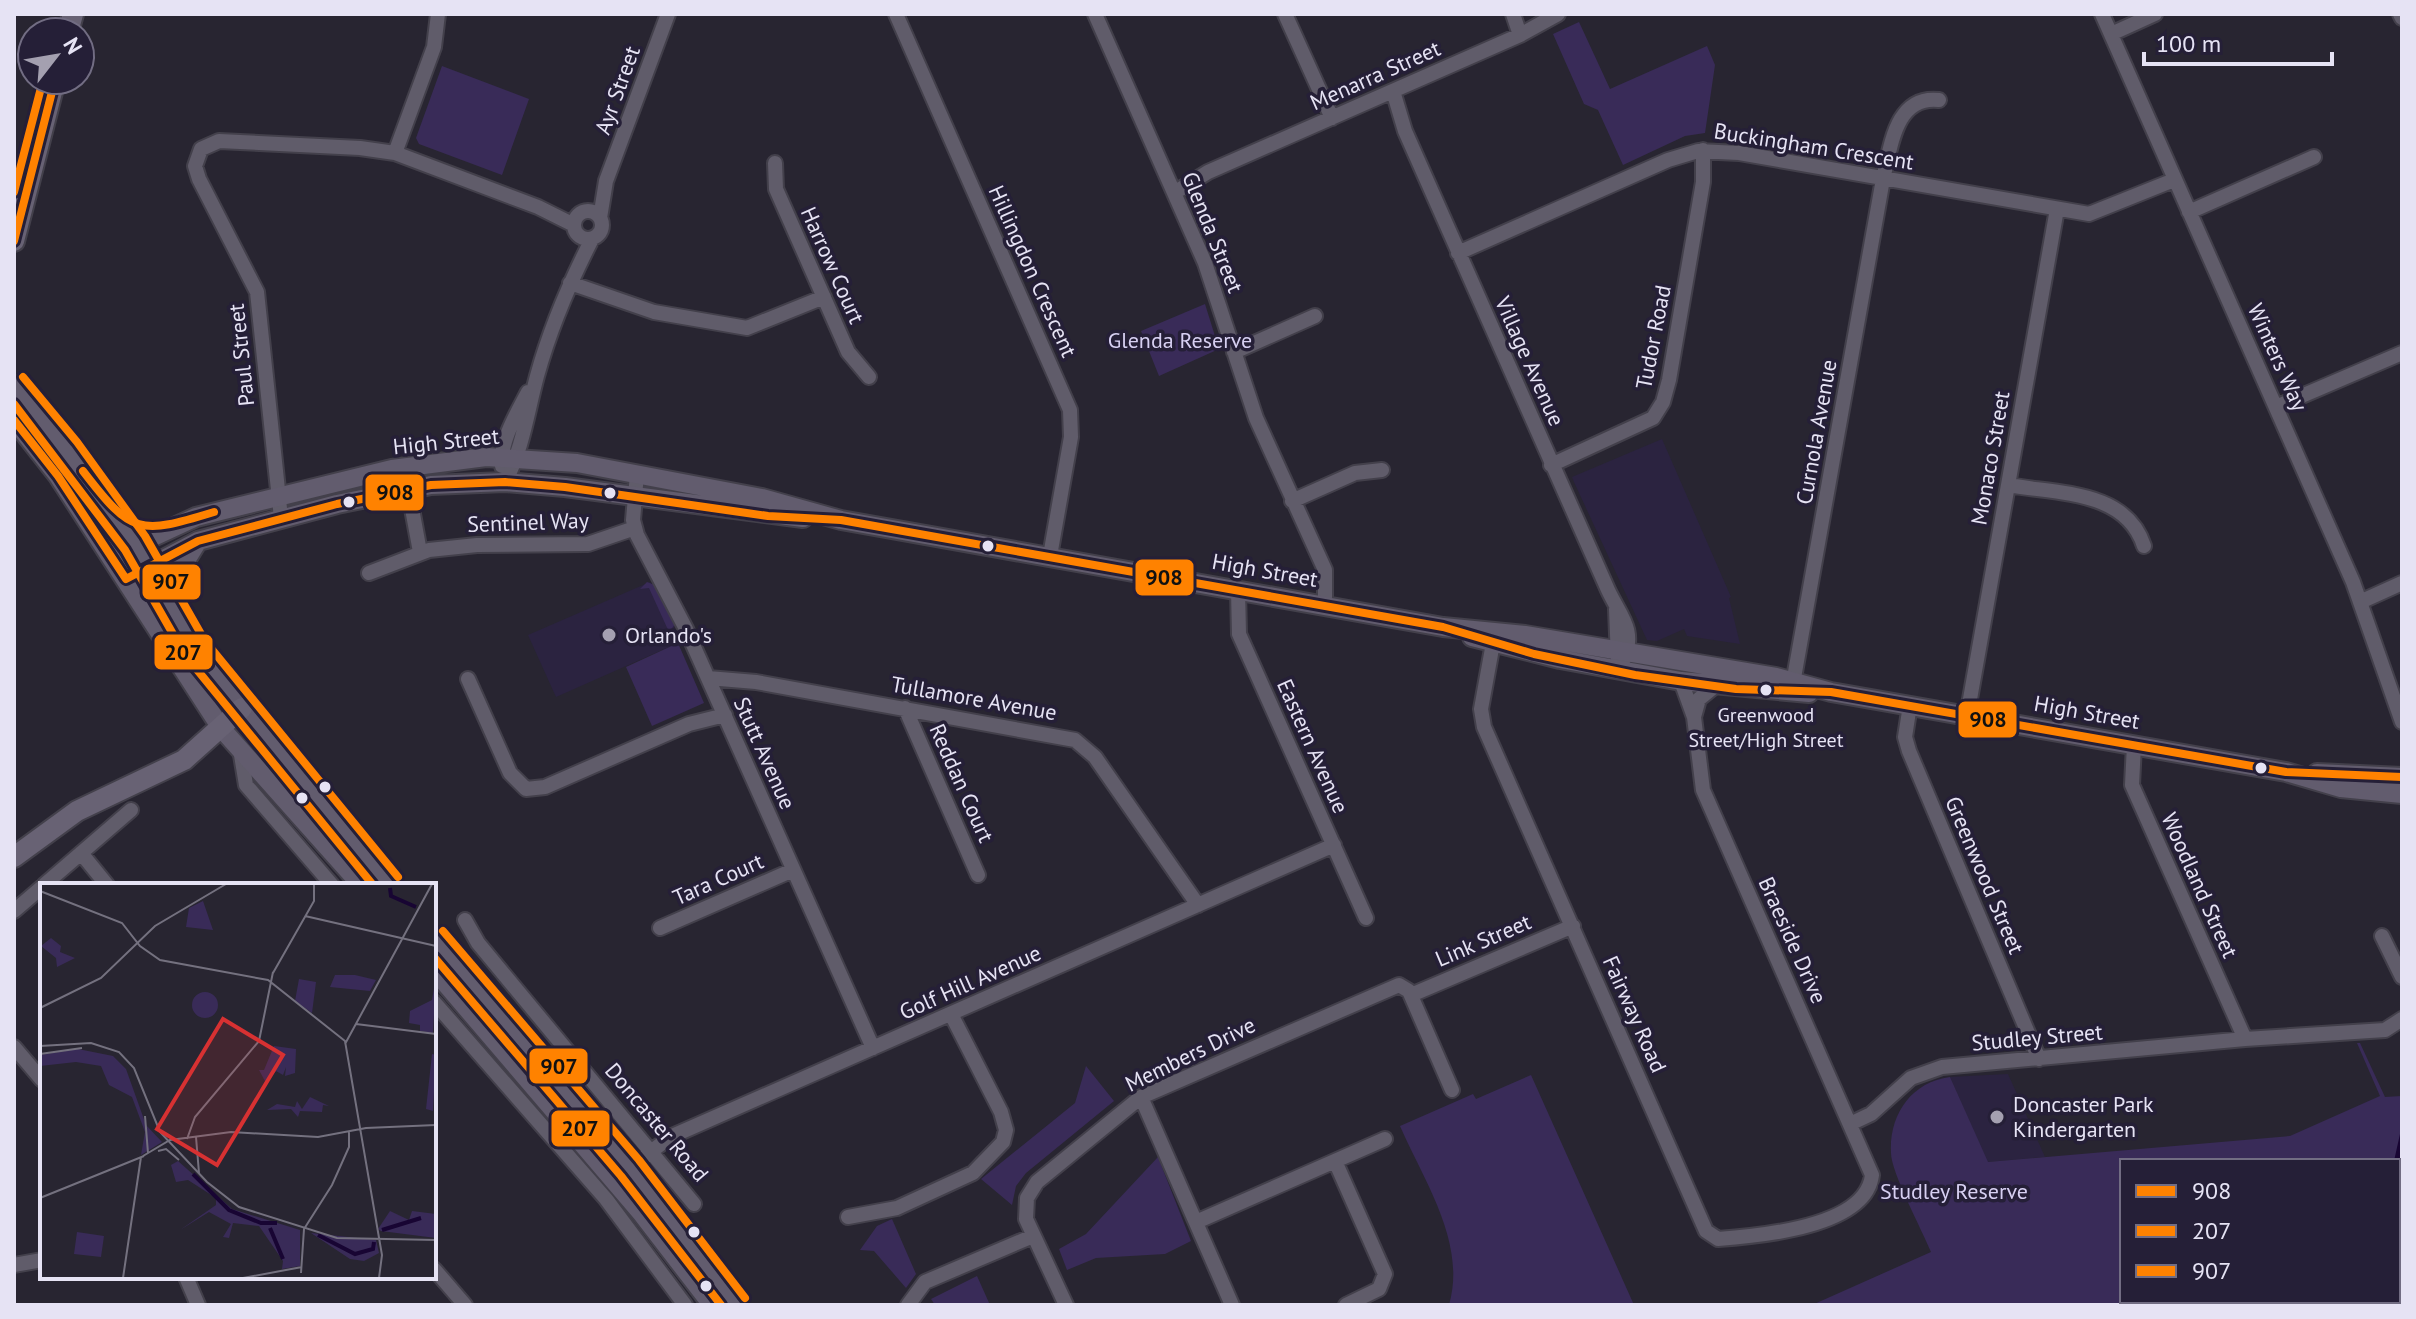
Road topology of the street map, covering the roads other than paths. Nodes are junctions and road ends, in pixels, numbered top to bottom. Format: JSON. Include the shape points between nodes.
{"nodes":[{"id":1,"x":438,"y":14,"type":"edge"},
{"id":2,"x":668,"y":14,"type":"edge"},
{"id":3,"x":896,"y":14,"type":"edge"},
{"id":4,"x":1095,"y":14,"type":"edge"},
{"id":5,"x":1285,"y":14,"type":"edge"},
{"id":6,"x":1513,"y":14,"type":"edge"},
{"id":7,"x":1521,"y":14,"type":"edge"},
{"id":8,"x":1558,"y":14,"type":"edge"},
{"id":9,"x":2102,"y":14,"type":"edge"},
{"id":10,"x":2155,"y":14,"type":"edge"},
{"id":11,"x":1525,"y":32,"type":"junction"},
{"id":12,"x":2111,"y":34,"type":"junction"},
{"id":13,"x":1388,"y":93,"type":"junction"},
{"id":14,"x":51,"y":96,"type":"edge"},
{"id":15,"x":1939,"y":100,"type":"dead end"},
{"id":16,"x":1332,"y":118,"type":"junction"},
{"id":17,"x":1703,"y":150,"type":"junction"},
{"id":18,"x":395,"y":153,"type":"junction"},
{"id":19,"x":2314,"y":157,"type":"dead end"},
{"id":20,"x":775,"y":163,"type":"dead end"},
{"id":21,"x":1883,"y":179,"type":"junction"},
{"id":22,"x":2174,"y":180,"type":"junction"},
{"id":23,"x":1172,"y":188,"type":"junction"},
{"id":24,"x":2057,"y":209,"type":"junction"},
{"id":25,"x":2189,"y":212,"type":"junction"},
{"id":26,"x":585,"y":224,"type":"junction"},
{"id":27,"x":14,"y":241,"type":"edge"},
{"id":28,"x":1458,"y":253,"type":"junction"},
{"id":29,"x":570,"y":283,"type":"junction"},
{"id":30,"x":824,"y":297,"type":"junction"},
{"id":31,"x":1315,"y":316,"type":"dead end"},
{"id":32,"x":1234,"y":352,"type":"junction"},
{"id":33,"x":2402,"y":353,"type":"edge"},
{"id":34,"x":869,"y":377,"type":"dead end"},
{"id":35,"x":14,"y":385,"type":"edge"},
{"id":36,"x":2276,"y":407,"type":"junction"},
{"id":37,"x":14,"y":420,"type":"edge"},
{"id":38,"x":509,"y":458,"type":"junction"},
{"id":39,"x":1551,"y":465,"type":"junction"},
{"id":40,"x":392,"y":469,"type":"junction"},
{"id":41,"x":1382,"y":470,"type":"dead end"},
{"id":42,"x":637,"y":474,"type":"junction"},
{"id":43,"x":505,"y":482,"type":"junction"},
{"id":44,"x":2008,"y":485,"type":"junction"},
{"id":45,"x":408,"y":487,"type":"junction"},
{"id":46,"x":635,"y":495,"type":"junction"},
{"id":47,"x":277,"y":496,"type":"junction"},
{"id":48,"x":1292,"y":501,"type":"junction"},
{"id":49,"x":114,"y":512,"type":"junction"},
{"id":50,"x":281,"y":518,"type":"junction"},
{"id":51,"x":841,"y":520,"type":"junction"},
{"id":52,"x":169,"y":527,"type":"junction"},
{"id":53,"x":635,"y":528,"type":"junction"},
{"id":54,"x":198,"y":541,"type":"junction"},
{"id":55,"x":135,"y":543,"type":"junction"},
{"id":56,"x":2144,"y":546,"type":"dead end"},
{"id":57,"x":420,"y":552,"type":"junction"},
{"id":58,"x":112,"y":556,"type":"junction"},
{"id":59,"x":1050,"y":556,"type":"junction"},
{"id":60,"x":149,"y":566,"type":"junction"},
{"id":61,"x":369,"y":573,"type":"dead end"},
{"id":62,"x":126,"y":579,"type":"junction"},
{"id":63,"x":2402,"y":583,"type":"edge"},
{"id":64,"x":1238,"y":590,"type":"junction"},
{"id":65,"x":168,"y":600,"type":"junction"},
{"id":66,"x":2360,"y":602,"type":"junction"},
{"id":67,"x":1320,"y":604,"type":"junction"},
{"id":68,"x":1494,"y":638,"type":"junction"},
{"id":69,"x":1621,"y":658,"type":"junction"},
{"id":70,"x":708,"y":678,"type":"junction"},
{"id":71,"x":468,"y":679,"type":"dead end"},
{"id":72,"x":1681,"y":681,"type":"junction"},
{"id":73,"x":1715,"y":686,"type":"junction"},
{"id":74,"x":1793,"y":688,"type":"junction"},
{"id":75,"x":1910,"y":705,"type":"junction"},
{"id":76,"x":242,"y":708,"type":"junction"},
{"id":77,"x":905,"y":708,"type":"junction"},
{"id":78,"x":722,"y":709,"type":"junction"},
{"id":79,"x":1967,"y":716,"type":"junction"},
{"id":80,"x":1694,"y":717,"type":"junction"},
{"id":81,"x":2402,"y":722,"type":"edge"},
{"id":82,"x":221,"y":728,"type":"junction"},
{"id":83,"x":2134,"y":745,"type":"junction"},
{"id":84,"x":240,"y":749,"type":"junction"},
{"id":85,"x":278,"y":750,"type":"junction"},
{"id":86,"x":2286,"y":772,"type":"junction"},
{"id":87,"x":2402,"y":777,"type":"edge"},
{"id":88,"x":2402,"y":794,"type":"edge"},
{"id":89,"x":131,"y":810,"type":"dead end"},
{"id":90,"x":314,"y":832,"type":"junction"},
{"id":91,"x":1334,"y":845,"type":"junction"},
{"id":92,"x":81,"y":853,"type":"junction"},
{"id":93,"x":14,"y":857,"type":"edge"},
{"id":94,"x":793,"y":870,"type":"junction"},
{"id":95,"x":978,"y":875,"type":"dead end"},
{"id":96,"x":46,"y":883,"type":"edge"},
{"id":97,"x":105,"y":883,"type":"edge"},
{"id":98,"x":330,"y":883,"type":"edge"},
{"id":99,"x":359,"y":883,"type":"edge"},
{"id":100,"x":387,"y":883,"type":"edge"},
{"id":101,"x":40,"y":889,"type":"edge"},
{"id":102,"x":1198,"y":905,"type":"junction"},
{"id":103,"x":14,"y":911,"type":"edge"},
{"id":104,"x":1366,"y":918,"type":"dead end"},
{"id":105,"x":465,"y":920,"type":"dead end"},
{"id":106,"x":1573,"y":926,"type":"junction"},
{"id":107,"x":660,"y":928,"type":"dead end"},
{"id":108,"x":2382,"y":936,"type":"dead end"},
{"id":109,"x":436,"y":941,"type":"edge"},
{"id":110,"x":436,"y":972,"type":"edge"},
{"id":111,"x":2402,"y":977,"type":"edge"},
{"id":112,"x":1411,"y":995,"type":"junction"},
{"id":113,"x":436,"y":1004,"type":"edge"},
{"id":114,"x":951,"y":1014,"type":"junction"},
{"id":115,"x":2402,"y":1019,"type":"edge"},
{"id":116,"x":2245,"y":1039,"type":"junction"},
{"id":117,"x":14,"y":1047,"type":"edge"},
{"id":118,"x":873,"y":1048,"type":"junction"},
{"id":119,"x":2039,"y":1059,"type":"junction"},
{"id":120,"x":40,"y":1078,"type":"edge"},
{"id":121,"x":1452,"y":1090,"type":"dead end"},
{"id":122,"x":1141,"y":1097,"type":"junction"},
{"id":123,"x":1850,"y":1124,"type":"junction"},
{"id":124,"x":1385,"y":1139,"type":"dead end"},
{"id":125,"x":650,"y":1150,"type":"junction"},
{"id":126,"x":1335,"y":1161,"type":"junction"},
{"id":127,"x":630,"y":1168,"type":"junction"},
{"id":128,"x":1872,"y":1175,"type":"joint"},
{"id":129,"x":694,"y":1204,"type":"dead end"},
{"id":130,"x":848,"y":1217,"type":"dead end"},
{"id":131,"x":1196,"y":1222,"type":"junction"},
{"id":132,"x":1033,"y":1236,"type":"junction"},
{"id":133,"x":40,"y":1260,"type":"edge"},
{"id":134,"x":14,"y":1265,"type":"edge"},
{"id":135,"x":436,"y":1271,"type":"edge"},
{"id":136,"x":187,"y":1279,"type":"edge"},
{"id":137,"x":1230,"y":1304,"type":"edge"},
{"id":138,"x":198,"y":1305,"type":"edge"},
{"id":139,"x":465,"y":1305,"type":"edge"},
{"id":140,"x":685,"y":1305,"type":"edge"},
{"id":141,"x":712,"y":1305,"type":"edge"},
{"id":142,"x":736,"y":1305,"type":"edge"},
{"id":143,"x":908,"y":1305,"type":"edge"},
{"id":144,"x":1066,"y":1305,"type":"edge"},
{"id":145,"x":1346,"y":1305,"type":"edge"}],
"edges":[{"from":1,"to":18,"type":"street","via":[[434,47]]},
{"from":2,"to":26,"type":"street","name":"Ayr Street"},
{"from":3,"to":59,"type":"street","name":"Hillingdon Crescent","via":[[1070,410],[1071,437]]},
{"from":4,"to":23,"type":"street","name":"Glenda Street"},
{"from":5,"to":16,"type":"street"},
{"from":6,"to":11,"type":"street"},
{"from":7,"to":11,"type":"street"},
{"from":8,"to":11,"type":"street","name":"Menarra Street"},
{"from":9,"to":12,"type":"street","name":"Winters Way"},
{"from":10,"to":12,"type":"street"},
{"from":11,"to":13,"type":"street","name":"Menarra Street"},
{"from":12,"to":22,"type":"street","name":"Winters Way"},
{"from":13,"to":16,"type":"street","name":"Menarra Street"},
{"from":13,"to":28,"type":"street","name":"Village Avenue"},
{"from":14,"to":27,"type":"highway"},
{"from":15,"to":21,"type":"street","name":"Curnola Avenue","via":[[1920,100],[1906,109]]},
{"from":16,"to":23,"type":"street","name":"Menarra Street"},
{"from":17,"to":21,"type":"street","name":"Buckingham Crescent"},
{"from":17,"to":28,"type":"street","name":"Buckingham Crescent","via":[[1668,160]]},
{"from":17,"to":39,"type":"street","name":"Tudor Road","via":[[1703,182],[1660,410],[1647,422]]},
{"from":18,"to":26,"type":"street"},
{"from":18,"to":47,"type":"street","name":"Paul Street","via":[[219,141],[198,154],[199,179],[257,292]]},
{"from":19,"to":25,"type":"street"},
{"from":20,"to":30,"type":"street","name":"Harrow Court","via":[[776,189]]},
{"from":21,"to":24,"type":"street","name":"Buckingham Crescent"},
{"from":21,"to":74,"type":"street","name":"Curnola Avenue"},
{"from":22,"to":24,"type":"street","name":"Buckingham Crescent","via":[[2096,213]]},
{"from":22,"to":25,"type":"street","name":"Winters Way"},
{"from":23,"to":32,"type":"street","name":"Glenda Street","via":[[1205,263]]},
{"from":24,"to":44,"type":"street","name":"Monaco Street"},
{"from":25,"to":36,"type":"street","name":"Winters Way"},
{"from":26,"to":29,"type":"street","name":"Ayr Street"},
{"from":28,"to":39,"type":"street","name":"Village Avenue"},
{"from":29,"to":30,"type":"street","via":[[654,312],[747,328]]},
{"from":29,"to":38,"type":"street","name":"Ayr Street"},
{"from":30,"to":34,"type":"street","name":"Harrow Court","via":[[848,352]]},
{"from":31,"to":32,"type":"street"},
{"from":32,"to":48,"type":"street","name":"Glenda Street"},
{"from":33,"to":36,"type":"street"},
{"from":35,"to":49,"type":"main road"},
{"from":36,"to":66,"type":"street","name":"Winters Way"},
{"from":37,"to":58,"type":"main road"},
{"from":38,"to":40,"type":"main road","name":"High Street"},
{"from":38,"to":42,"type":"main road","name":"High Street"},
{"from":38,"to":43,"type":"street","name":"Ayr Street"},
{"from":39,"to":69,"type":"street","name":"Village Avenue","via":[[1616,608]]},
{"from":40,"to":45,"type":"street"},
{"from":40,"to":47,"type":"main road","name":"High Street"},
{"from":41,"to":48,"type":"street","via":[[1355,473]]},
{"from":42,"to":46,"type":"street","name":"Stutt Avenue"},
{"from":42,"to":51,"type":"main road","name":"High Street","via":[[762,498]]},
{"from":43,"to":45,"type":"main road","name":"High Street"},
{"from":43,"to":46,"type":"main road","name":"High Street"},
{"from":44,"to":56,"type":"street","via":[[2113,505],[2133,521]]},
{"from":44,"to":79,"type":"street","name":"Monaco Street"},
{"from":45,"to":50,"type":"main road","name":"High Street"},
{"from":45,"to":57,"type":"street"},
{"from":46,"to":51,"type":"main road","name":"High Street","via":[[768,516]]},
{"from":46,"to":53,"type":"street","name":"Stutt Avenue"},
{"from":47,"to":50,"type":"street","name":"Paul Street"},
{"from":47,"to":52,"type":"main road","name":"High Street"},
{"from":48,"to":67,"type":"street","name":"Glenda Street","via":[[1317,558]]},
{"from":49,"to":52,"type":"main road","via":[[143,526]]},
{"from":49,"to":55,"type":"main road"},
{"from":50,"to":54,"type":"main road","name":"High Street"},
{"from":51,"to":59,"type":"main road","name":"High Street"},
{"from":52,"to":55,"type":"main road","name":"High Street"},
{"from":53,"to":57,"type":"street","name":"Sentinel Way","via":[[588,544],[477,545]]},
{"from":53,"to":70,"type":"street","name":"Stutt Avenue"},
{"from":54,"to":60,"type":"main road","name":"High Street"},
{"from":54,"to":65,"type":"main road"},
{"from":55,"to":58,"type":"main road","name":"High Street"},
{"from":55,"to":60,"type":"main road"},
{"from":57,"to":61,"type":"street","name":"Sentinel Way"},
{"from":58,"to":62,"type":"main road"},
{"from":59,"to":64,"type":"main road","name":"High Street"},
{"from":60,"to":62,"type":"main road","name":"High Street"},
{"from":60,"to":65,"type":"main road"},
{"from":62,"to":82,"type":"main road"},
{"from":63,"to":66,"type":"street"},
{"from":64,"to":67,"type":"main road","name":"High Street"},
{"from":64,"to":91,"type":"street","name":"Eastern Avenue","via":[[1239,634]]},
{"from":65,"to":76,"type":"main road","via":[[195,648]]},
{"from":66,"to":81,"type":"street","name":"Winters Way"},
{"from":67,"to":68,"type":"main road","name":"High Street"},
{"from":68,"to":69,"type":"main road","name":"High Street"},
{"from":68,"to":106,"type":"street","name":"Fairway Road","via":[[1481,709],[1484,727]]},
{"from":69,"to":72,"type":"main road","name":"High Street"},
{"from":69,"to":74,"type":"main road","name":"High Street"},
{"from":70,"to":77,"type":"street","name":"Tullamore Avenue"},
{"from":70,"to":78,"type":"street","name":"Stutt Avenue"},
{"from":71,"to":78,"type":"street","via":[[510,773],[526,789],[545,787]]},
{"from":72,"to":73,"type":"main road","name":"High Street"},
{"from":72,"to":80,"type":"street","name":"Braeside Drive"},
{"from":73,"to":74,"type":"main road","name":"High Street"},
{"from":73,"to":80,"type":"street","via":[[1699,699]]},
{"from":74,"to":75,"type":"main road","name":"High Street"},
{"from":75,"to":79,"type":"main road","name":"High Street"},
{"from":75,"to":119,"type":"street","name":"Greenwood Street","via":[[1905,737],[1909,751]]},
{"from":76,"to":82,"type":"highway"},
{"from":76,"to":85,"type":"main road"},
{"from":77,"to":95,"type":"street","name":"Reddan Court"},
{"from":77,"to":102,"type":"street","name":"Tullamore Avenue","via":[[1065,737],[1083,745]]},
{"from":78,"to":94,"type":"street","name":"Stutt Avenue"},
{"from":79,"to":83,"type":"main road","name":"High Street"},
{"from":80,"to":123,"type":"street","name":"Braeside Drive","via":[[1703,790]]},
{"from":82,"to":84,"type":"main road"},
{"from":82,"to":93,"type":"highway","via":[[184,760],[77,811]]},
{"from":83,"to":86,"type":"main road","name":"High Street"},
{"from":83,"to":116,"type":"street","name":"Woodland Street","via":[[2132,785]]},
{"from":84,"to":90,"type":"main road"},
{"from":84,"to":98,"type":"street","via":[[246,785]]},
{"from":85,"to":90,"type":"main road","via":[[271,761],[304,799]]},
{"from":85,"to":100,"type":"main road"},
{"from":86,"to":87,"type":"main road","name":"High Street"},
{"from":86,"to":88,"type":"main road","name":"High Street","via":[[2341,788]]},
{"from":89,"to":92,"type":"street"},
{"from":90,"to":99,"type":"main road"},
{"from":91,"to":102,"type":"street","name":"Golf Hill Avenue"},
{"from":91,"to":104,"type":"street","name":"Eastern Avenue"},
{"from":92,"to":96,"type":"street"},
{"from":92,"to":97,"type":"street"},
{"from":94,"to":107,"type":"street","name":"Tara Court"},
{"from":94,"to":118,"type":"street","name":"Stutt Avenue"},
{"from":101,"to":103,"type":"street"},
{"from":102,"to":114,"type":"street","name":"Golf Hill Avenue"},
{"from":105,"to":125,"type":"street","name":"Doncaster Road","via":[[478,943]]},
{"from":106,"to":112,"type":"street","name":"Link Street"},
{"from":106,"to":128,"type":"street","name":"Fairway Road","via":[[1712,1236],[1798,1230],[1857,1205],[1870,1190]]},
{"from":108,"to":111,"type":"street"},
{"from":109,"to":127,"type":"main road"},
{"from":110,"to":141,"type":"main road","via":[[642,1214]]},
{"from":112,"to":121,"type":"street"},
{"from":112,"to":122,"type":"street","name":"Members Drive","via":[[1405,986],[1394,986]]},
{"from":113,"to":140,"type":"street","via":[[606,1199]]},
{"from":114,"to":118,"type":"street","name":"Golf Hill Avenue"},
{"from":114,"to":130,"type":"street","via":[[1001,1112],[1003,1142],[973,1173],[897,1208]]},
{"from":115,"to":116,"type":"street","name":"Studley Street","via":[[2385,1030]]},
{"from":116,"to":119,"type":"street","name":"Studley Street"},
{"from":117,"to":120,"type":"street"},
{"from":118,"to":125,"type":"street","name":"Golf Hill Avenue"},
{"from":119,"to":123,"type":"street","name":"Studley Street","via":[[1931,1071],[1911,1078],[1871,1114]]},
{"from":122,"to":131,"type":"street"},
{"from":122,"to":132,"type":"street","name":"Members Drive","via":[[1037,1182],[1027,1204]]},
{"from":123,"to":128,"type":"street","name":"Braeside Drive"},
{"from":124,"to":126,"type":"street"},
{"from":125,"to":127,"type":"street","name":"Golf Hill Avenue"},
{"from":125,"to":129,"type":"street","name":"Doncaster Road"},
{"from":126,"to":131,"type":"street"},
{"from":126,"to":145,"type":"street","via":[[1385,1274],[1379,1289]]},
{"from":127,"to":142,"type":"main road"},
{"from":131,"to":137,"type":"street"},
{"from":132,"to":143,"type":"street","via":[[925,1282]]},
{"from":132,"to":144,"type":"street","name":"Members Drive"},
{"from":133,"to":134,"type":"street"},
{"from":135,"to":139,"type":"street"},
{"from":136,"to":138,"type":"street"}]}
